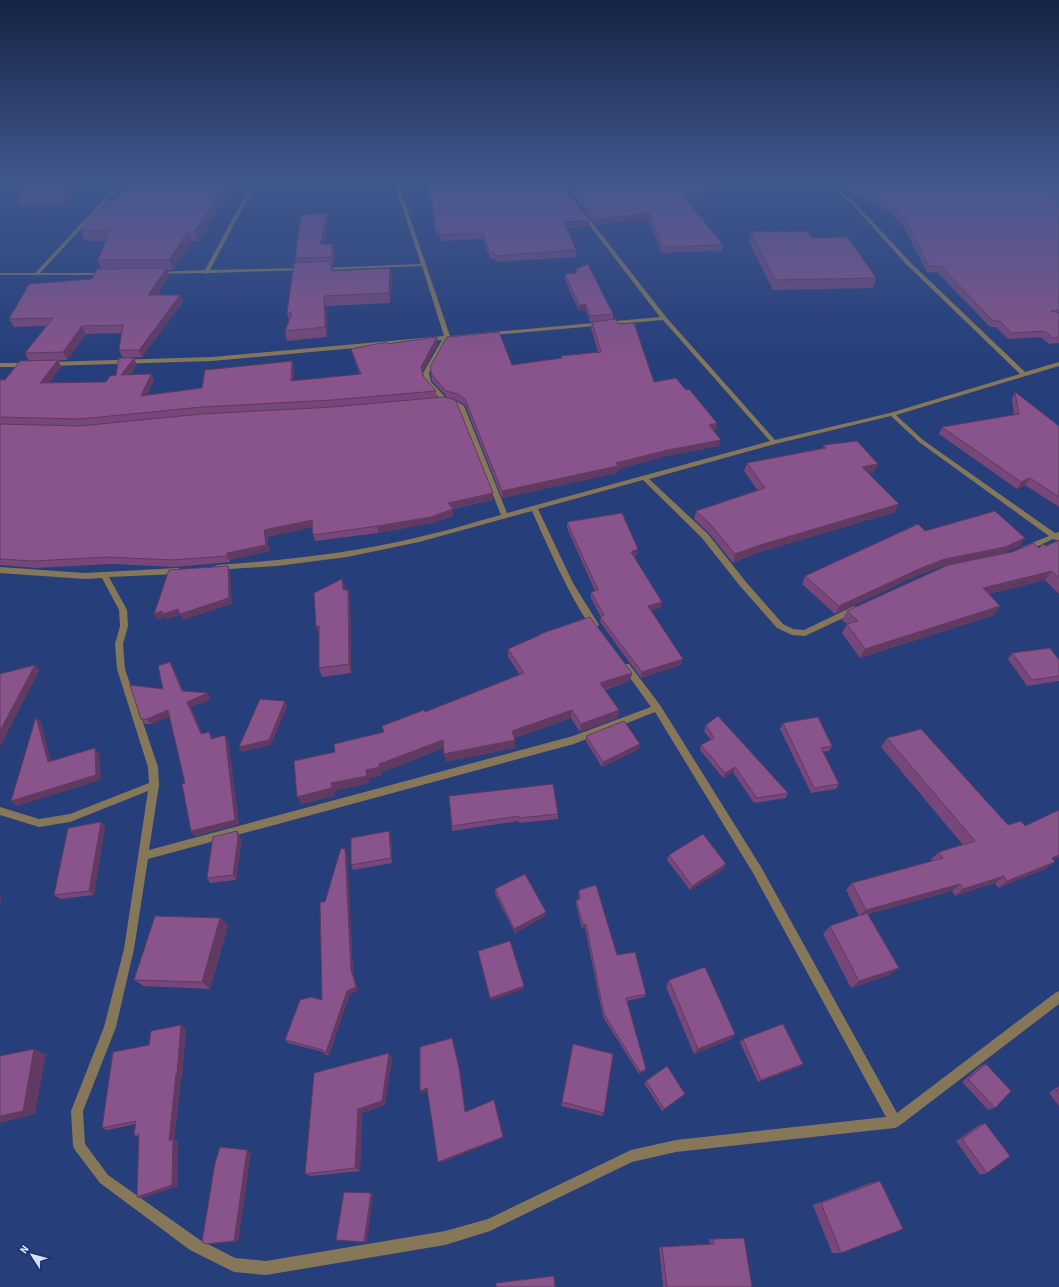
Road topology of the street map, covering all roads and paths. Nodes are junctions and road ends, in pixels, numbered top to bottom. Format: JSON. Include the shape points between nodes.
{"nodes":[{"id":1,"x":69,"y":239,"type":"edge"},
{"id":2,"x":224,"y":239,"type":"edge"},
{"id":3,"x":415,"y":239,"type":"edge"},
{"id":4,"x":603,"y":239,"type":"edge"},
{"id":5,"x":886,"y":239,"type":"edge"},
{"id":6,"x":423,"y":265,"type":"junction"},
{"id":7,"x":307,"y":269,"type":"edge"},
{"id":8,"x":315,"y":269,"type":"edge"},
{"id":9,"x":206,"y":273,"type":"junction"},
{"id":10,"x":0,"y":274,"type":"edge"},
{"id":11,"x":36,"y":274,"type":"junction"},
{"id":12,"x":113,"y":274,"type":"edge"},
{"id":13,"x":152,"y":274,"type":"edge"},
{"id":14,"x":664,"y":318,"type":"junction"},
{"id":15,"x":448,"y":336,"type":"junction"},
{"id":16,"x":31,"y":364,"type":"edge"},
{"id":17,"x":39,"y":364,"type":"edge"},
{"id":18,"x":1059,"y":364,"type":"edge"},
{"id":19,"x":0,"y":365,"type":"edge"},
{"id":20,"x":1023,"y":374,"type":"junction"},
{"id":21,"x":444,"y":400,"type":"junction"},
{"id":22,"x":436,"y":401,"type":"edge"},
{"id":23,"x":892,"y":414,"type":"junction"},
{"id":24,"x":774,"y":442,"type":"junction"},
{"id":25,"x":644,"y":478,"type":"junction"},
{"id":26,"x":534,"y":508,"type":"junction"},
{"id":27,"x":505,"y":516,"type":"junction"},
{"id":28,"x":1058,"y":536,"type":"edge"},
{"id":29,"x":1015,"y":553,"type":"edge"},
{"id":30,"x":207,"y":568,"type":"edge"},
{"id":31,"x":0,"y":570,"type":"edge"},
{"id":32,"x":183,"y":570,"type":"edge"},
{"id":33,"x":104,"y":575,"type":"junction"},
{"id":34,"x":863,"y":606,"type":"edge"},
{"id":35,"x":600,"y":632,"type":"edge"},
{"id":36,"x":619,"y":657,"type":"edge"},
{"id":37,"x":656,"y":708,"type":"junction"},
{"id":38,"x":154,"y":785,"type":"junction"},
{"id":39,"x":0,"y":811,"type":"edge"},
{"id":40,"x":143,"y":856,"type":"junction"},
{"id":41,"x":1059,"y":997,"type":"edge"},
{"id":42,"x":895,"y":1122,"type":"junction"}],
"edges":[{"from":1,"to":11,"type":"street"},
{"from":2,"to":9,"type":"street"},
{"from":3,"to":6,"type":"street"},
{"from":4,"to":14,"type":"street"},
{"from":5,"to":20,"type":"street","via":[[908,264]]},
{"from":6,"to":8,"type":"street"},
{"from":6,"to":15,"type":"street"},
{"from":7,"to":9,"type":"street"},
{"from":9,"to":13,"type":"street"},
{"from":10,"to":11,"type":"street"},
{"from":11,"to":12,"type":"street"},
{"from":14,"to":15,"type":"street"},
{"from":14,"to":24,"type":"street"},
{"from":15,"to":17,"type":"street","via":[[212,358]]},
{"from":15,"to":21,"type":"street","via":[[426,373],[428,382]]},
{"from":16,"to":19,"type":"street"},
{"from":18,"to":20,"type":"street"},
{"from":20,"to":23,"type":"street"},
{"from":21,"to":22,"type":"street"},
{"from":21,"to":27,"type":"street","via":[[461,406]]},
{"from":23,"to":24,"type":"street"},
{"from":23,"to":28,"type":"street","via":[[943,458]]},
{"from":24,"to":25,"type":"street"},
{"from":25,"to":26,"type":"street"},
{"from":25,"to":34,"type":"street","via":[[705,536],[780,626],[792,632],[805,633]]},
{"from":26,"to":27,"type":"street"},
{"from":26,"to":35,"type":"street","via":[[569,583]]},
{"from":27,"to":30,"type":"street","via":[[419,540],[347,554]]},
{"from":28,"to":29,"type":"street"},
{"from":31,"to":33,"type":"street"},
{"from":32,"to":33,"type":"street"},
{"from":33,"to":38,"type":"street","via":[[123,610],[124,626],[119,644],[121,669],[153,767]]},
{"from":36,"to":37,"type":"street"},
{"from":37,"to":40,"type":"street","via":[[574,740]]},
{"from":37,"to":42,"type":"street","via":[[758,870]]},
{"from":38,"to":39,"type":"street","via":[[70,818],[39,823]]},
{"from":38,"to":40,"type":"street"},
{"from":40,"to":42,"type":"street","via":[[130,949],[110,1027],[77,1111],[79,1146],[104,1179],[195,1246],[234,1265],[266,1268],[445,1238],[490,1225],[631,1156],[676,1146]]},
{"from":41,"to":42,"type":"street"}]}
